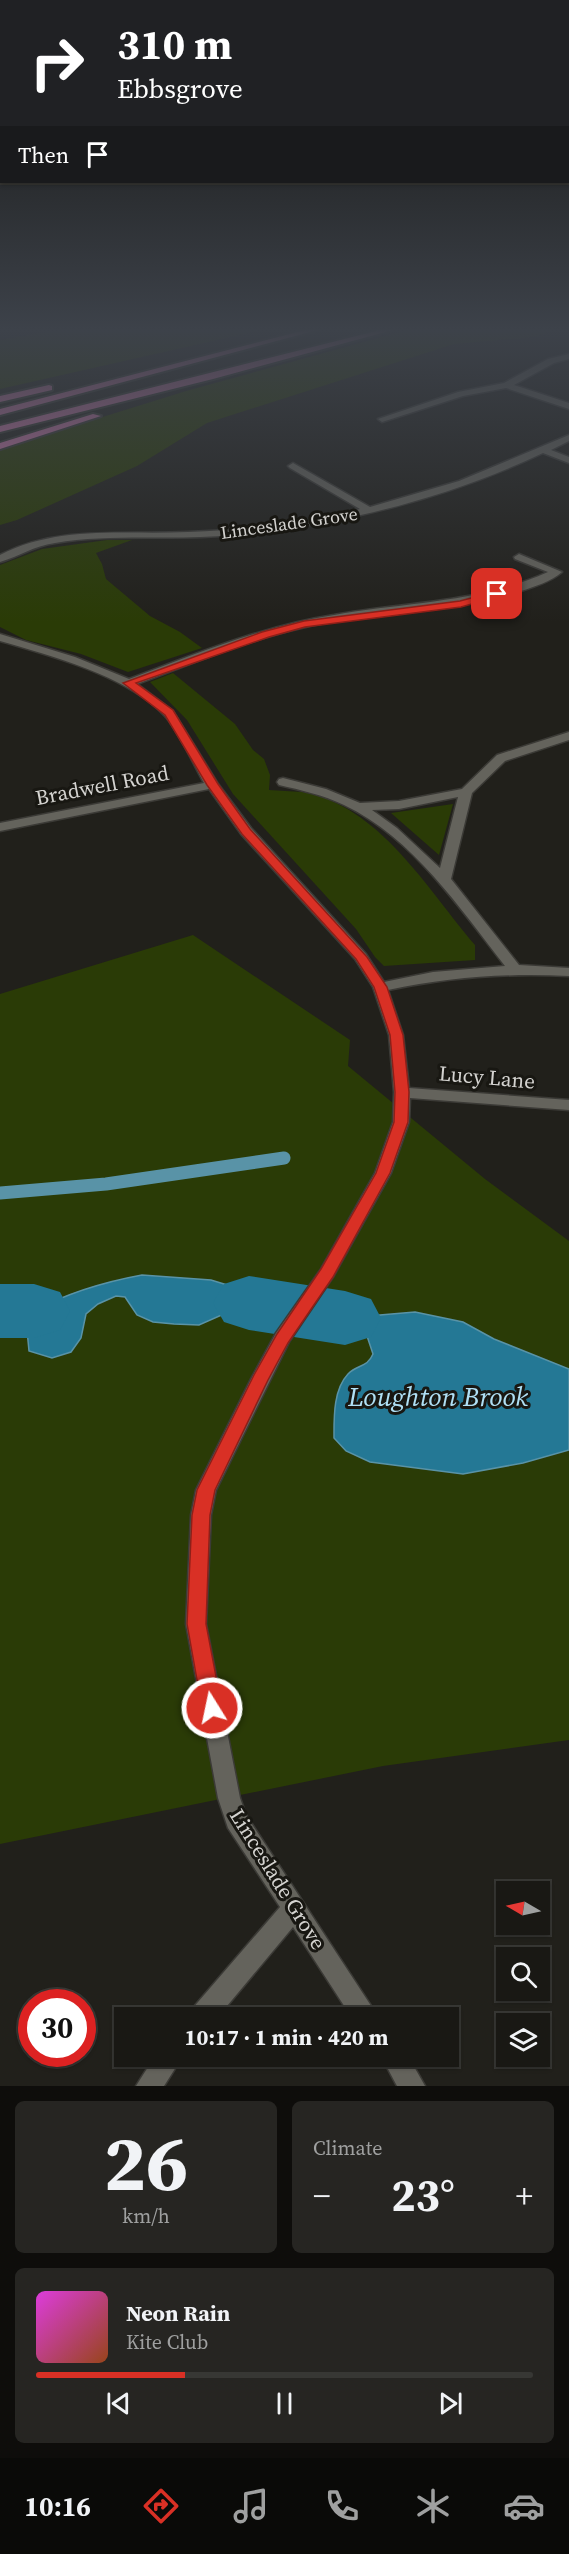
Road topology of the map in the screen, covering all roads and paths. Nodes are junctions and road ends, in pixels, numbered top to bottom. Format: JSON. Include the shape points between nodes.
{"nodes":[{"id":1,"x":57,"y":427,"type":"edge"},
{"id":2,"x":569,"y":438,"type":"edge"},
{"id":3,"x":0,"y":446,"type":"edge"},
{"id":4,"x":543,"y":450,"type":"junction"},
{"id":5,"x":569,"y":460,"type":"edge"},
{"id":6,"x":293,"y":466,"type":"dead end"},
{"id":7,"x":370,"y":512,"type":"junction"},
{"id":8,"x":519,"y":557,"type":"dead end"},
{"id":9,"x":0,"y":559,"type":"edge"},
{"id":10,"x":557,"y":572,"type":"junction"},
{"id":11,"x":569,"y":576,"type":"edge"},
{"id":12,"x":0,"y":637,"type":"edge"},
{"id":13,"x":129,"y":683,"type":"junction"},
{"id":14,"x":569,"y":736,"type":"edge"},
{"id":15,"x":283,"y":782,"type":"dead end"},
{"id":16,"x":212,"y":785,"type":"junction"},
{"id":17,"x":466,"y":792,"type":"junction"},
{"id":18,"x":359,"y":807,"type":"junction"},
{"id":19,"x":0,"y":827,"type":"edge"},
{"id":20,"x":444,"y":879,"type":"junction"},
{"id":21,"x":515,"y":969,"type":"junction"},
{"id":22,"x":569,"y":972,"type":"edge"},
{"id":23,"x":380,"y":987,"type":"junction"},
{"id":24,"x":402,"y":1092,"type":"junction"},
{"id":25,"x":569,"y":1105,"type":"edge"},
{"id":26,"x":294,"y":1908,"type":"junction"},
{"id":27,"x":210,"y":2007,"type":"edge"},
{"id":28,"x":360,"y":2007,"type":"edge"},
{"id":29,"x":163,"y":2067,"type":"edge"},
{"id":30,"x":400,"y":2067,"type":"edge"},
{"id":31,"x":149,"y":2086,"type":"edge"},
{"id":32,"x":412,"y":2086,"type":"edge"}],
"edges":[{"from":1,"to":3,"type":"highway"},
{"from":2,"to":4,"type":"street","name":"Linceslade Grove"},
{"from":4,"to":5,"type":"street"},
{"from":4,"to":7,"type":"street","name":"Linceslade Grove","via":[[445,490]]},
{"from":6,"to":7,"type":"street"},
{"from":7,"to":9,"type":"street","name":"Linceslade Grove","via":[[224,533],[44,542]]},
{"from":8,"to":10,"type":"street"},
{"from":10,"to":11,"type":"street"},
{"from":10,"to":13,"type":"street","via":[[534,584],[461,604],[304,624],[265,634]]},
{"from":12,"to":13,"type":"street","name":"Linceslade Grove","via":[[71,659]]},
{"from":13,"to":16,"type":"street","name":"Linceslade Grove","via":[[170,713]]},
{"from":14,"to":17,"type":"street","via":[[501,758]]},
{"from":15,"to":18,"type":"street","via":[[316,789]]},
{"from":16,"to":19,"type":"street","name":"Bradwell Road"},
{"from":16,"to":23,"type":"street","name":"Linceslade Grove","via":[[246,831],[361,957]]},
{"from":17,"to":18,"type":"street","via":[[399,805]]},
{"from":17,"to":20,"type":"street"},
{"from":18,"to":20,"type":"street"},
{"from":20,"to":21,"type":"street"},
{"from":21,"to":22,"type":"street"},
{"from":21,"to":23,"type":"street","via":[[433,976]]},
{"from":23,"to":24,"type":"street","name":"Linceslade Grove","via":[[396,1035]]},
{"from":24,"to":25,"type":"street","name":"Lucy Lane"},
{"from":24,"to":26,"type":"street","name":"Linceslade Grove","via":[[401,1122],[383,1173],[327,1273],[282,1338],[260,1379],[206,1490],[201,1515],[196,1624],[227,1786],[236,1820]]},
{"from":26,"to":27,"type":"street"},
{"from":26,"to":28,"type":"street","name":"Linceslade Grove"},
{"from":29,"to":31,"type":"street"},
{"from":30,"to":32,"type":"street"}]}
